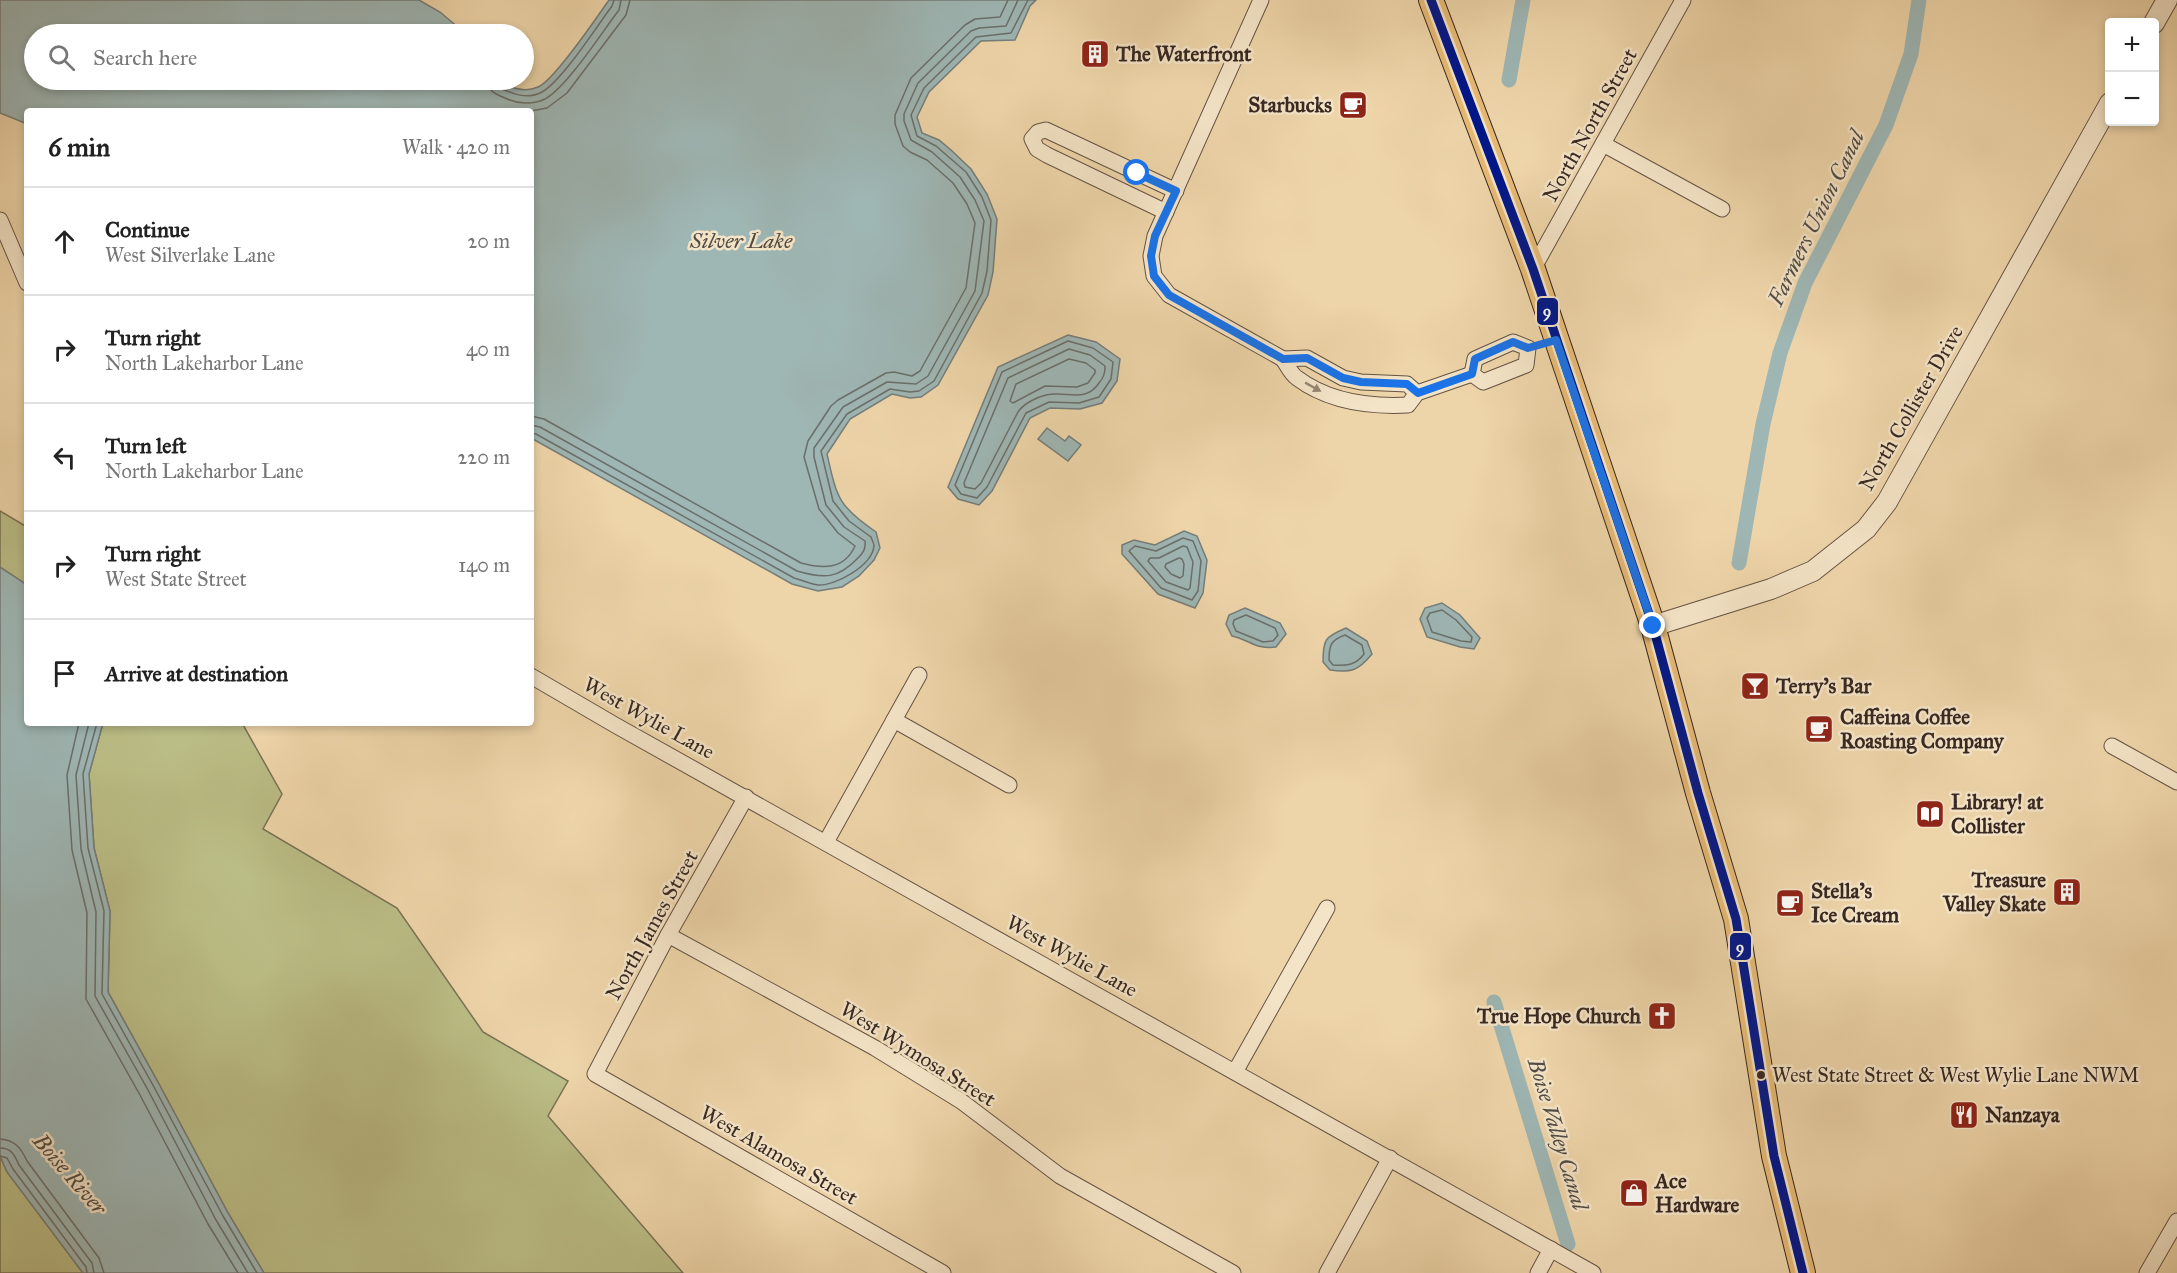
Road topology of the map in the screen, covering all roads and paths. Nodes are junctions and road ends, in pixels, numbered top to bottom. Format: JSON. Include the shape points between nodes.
{"nodes":[{"id":1,"x":1262,"y":0,"type":"edge"},
{"id":2,"x":1431,"y":0,"type":"edge"},
{"id":3,"x":1683,"y":0,"type":"edge"},
{"id":4,"x":2167,"y":0,"type":"edge"},
{"id":5,"x":2157,"y":18,"type":"edge"},
{"id":6,"x":2105,"y":110,"type":"edge"},
{"id":7,"x":1603,"y":144,"type":"junction"},
{"id":8,"x":1176,"y":191,"type":"junction"},
{"id":9,"x":1722,"y":209,"type":"dead end"},
{"id":10,"x":1166,"y":212,"type":"junction"},
{"id":11,"x":0,"y":220,"type":"edge"},
{"id":12,"x":1533,"y":270,"type":"junction"},
{"id":13,"x":24,"y":277,"type":"edge"},
{"id":14,"x":1556,"y":340,"type":"junction"},
{"id":15,"x":1528,"y":348,"type":"junction"},
{"id":16,"x":1283,"y":359,"type":"junction"},
{"id":17,"x":1472,"y":374,"type":"junction"},
{"id":18,"x":1418,"y":393,"type":"junction"},
{"id":19,"x":1653,"y":626,"type":"junction"},
{"id":20,"x":919,"y":675,"type":"dead end"},
{"id":21,"x":534,"y":678,"type":"edge"},
{"id":22,"x":894,"y":720,"type":"junction"},
{"id":23,"x":2112,"y":746,"type":"dead end"},
{"id":24,"x":2177,"y":783,"type":"edge"},
{"id":25,"x":1009,"y":785,"type":"dead end"},
{"id":26,"x":746,"y":797,"type":"junction"},
{"id":27,"x":826,"y":842,"type":"junction"},
{"id":28,"x":1327,"y":908,"type":"dead end"},
{"id":29,"x":668,"y":935,"type":"junction"},
{"id":30,"x":1235,"y":1072,"type":"junction"},
{"id":31,"x":595,"y":1074,"type":"joint"},
{"id":32,"x":1390,"y":1158,"type":"junction"},
{"id":33,"x":2177,"y":1221,"type":"edge"},
{"id":34,"x":1551,"y":1250,"type":"junction"},
{"id":35,"x":921,"y":1268,"type":"edge"},
{"id":36,"x":943,"y":1273,"type":"edge"},
{"id":37,"x":1233,"y":1273,"type":"edge"},
{"id":38,"x":1327,"y":1273,"type":"edge"},
{"id":39,"x":1538,"y":1273,"type":"edge"},
{"id":40,"x":1593,"y":1273,"type":"edge"},
{"id":41,"x":1803,"y":1273,"type":"edge"},
{"id":42,"x":2147,"y":1273,"type":"edge"}],
"edges":[{"from":1,"to":8,"type":"street"},
{"from":2,"to":12,"type":"main road"},
{"from":3,"to":7,"type":"street","name":"North North Street"},
{"from":4,"to":5,"type":"street"},
{"from":6,"to":19,"type":"street","name":"North Collister Drive","via":[[1887,502],[1866,529],[1814,571]]},
{"from":7,"to":9,"type":"street"},
{"from":7,"to":12,"type":"street","name":"North North Street"},
{"from":8,"to":10,"type":"street"},
{"from":8,"to":10,"type":"street","via":[[1046,130],[1032,139],[1037,149],[1047,155]]},
{"from":10,"to":16,"type":"street","via":[[1151,256],[1154,276],[1169,295]]},
{"from":11,"to":13,"type":"street"},
{"from":12,"to":14,"type":"main road"},
{"from":14,"to":15,"type":"street"},
{"from":14,"to":19,"type":"main road"},
{"from":15,"to":17,"type":"street","via":[[1513,342],[1475,359]]},
{"from":15,"to":17,"type":"street","via":[[1526,365],[1483,382]]},
{"from":16,"to":18,"type":"street","via":[[1307,358],[1343,378],[1407,384]]},
{"from":16,"to":18,"type":"street","one_way":true,"via":[[1295,377],[1333,398],[1376,406],[1408,405]]},
{"from":17,"to":18,"type":"street"},
{"from":19,"to":41,"type":"main road","via":[[1736,920],[1774,1156]]},
{"from":20,"to":22,"type":"street"},
{"from":21,"to":26,"type":"street","name":"West Wylie Lane"},
{"from":22,"to":25,"type":"street"},
{"from":22,"to":27,"type":"street"},
{"from":23,"to":24,"type":"street"},
{"from":26,"to":27,"type":"street","name":"West Wylie Lane"},
{"from":26,"to":29,"type":"street","name":"North James Street"},
{"from":27,"to":30,"type":"street","name":"West Wylie Lane"},
{"from":28,"to":30,"type":"street"},
{"from":29,"to":31,"type":"street","name":"North James Street"},
{"from":29,"to":37,"type":"street","name":"West Wymosa Street","via":[[875,1048],[961,1101],[1060,1176]]},
{"from":30,"to":32,"type":"street","name":"West Wylie Lane"},
{"from":31,"to":35,"type":"street","name":"West Alamosa Street"},
{"from":32,"to":34,"type":"street","name":"West Wylie Lane"},
{"from":32,"to":38,"type":"street"},
{"from":33,"to":42,"type":"street"},
{"from":34,"to":39,"type":"street"},
{"from":34,"to":40,"type":"street","name":"West Wylie Lane"},
{"from":35,"to":36,"type":"street","name":"West Alamosa Street"}]}
